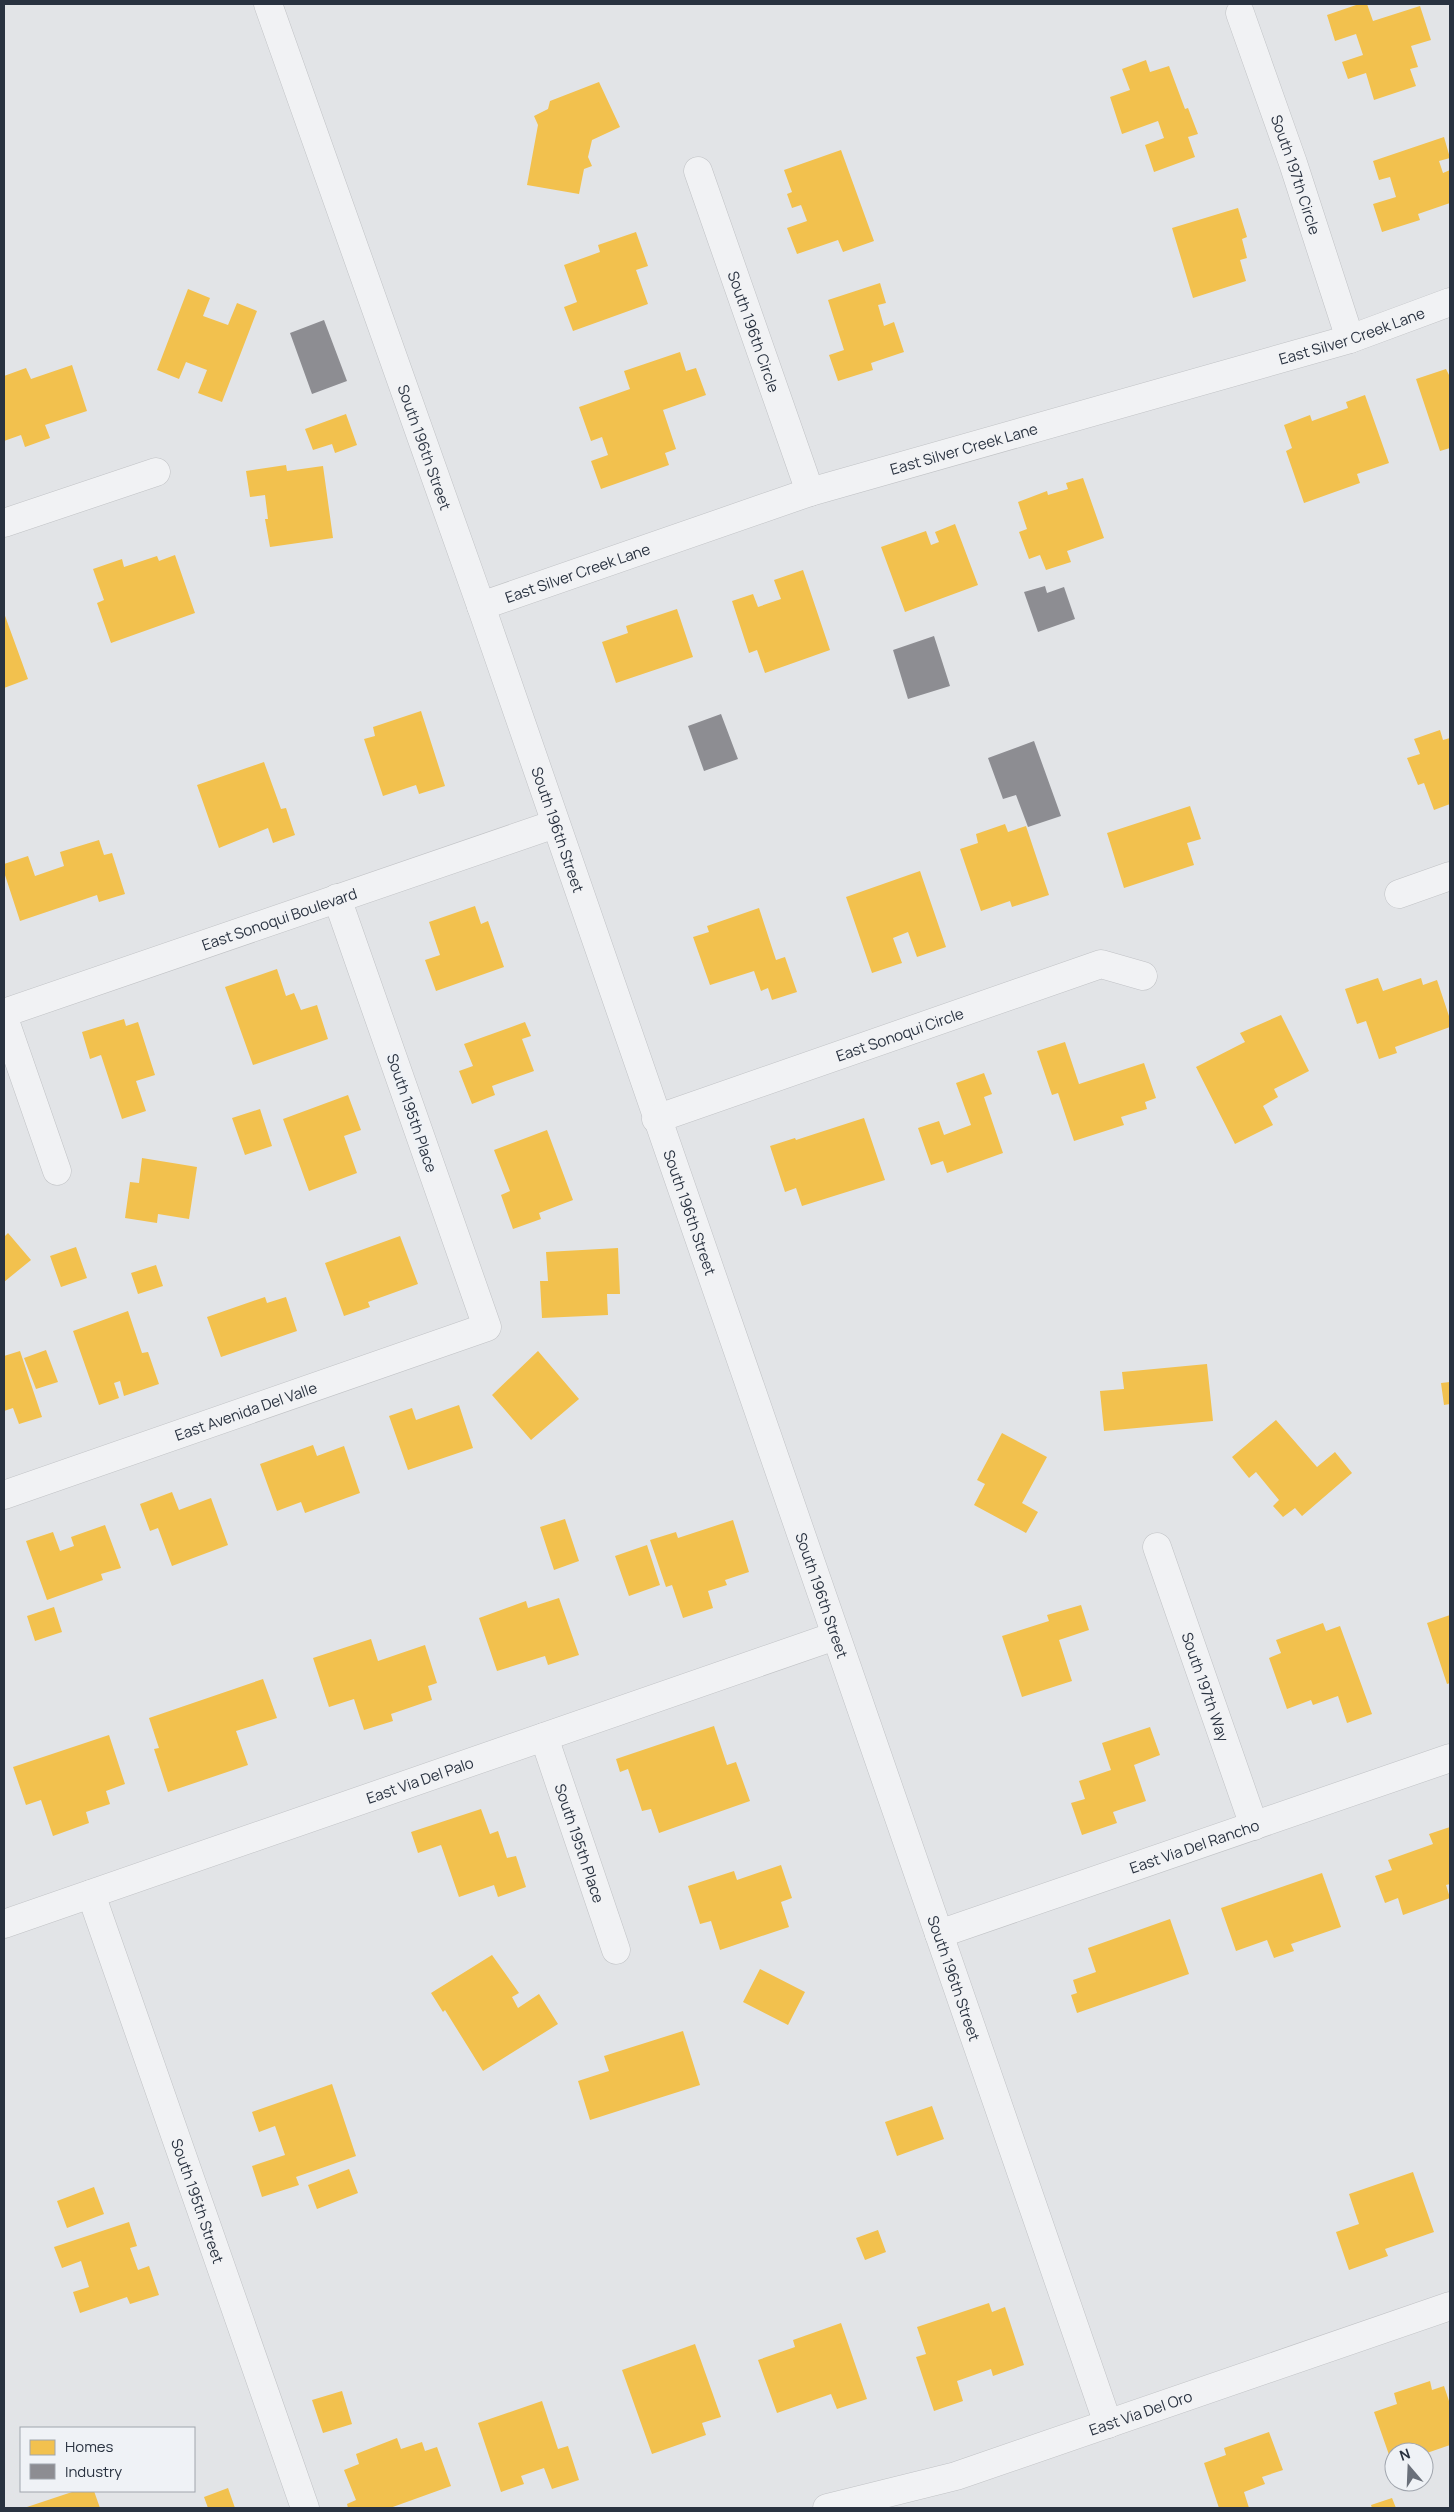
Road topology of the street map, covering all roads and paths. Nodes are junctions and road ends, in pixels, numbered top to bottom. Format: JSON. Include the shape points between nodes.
{"nodes":[{"id":1,"x":268,"y":4,"type":"edge"},
{"id":2,"x":1240,"y":13,"type":"dead end"},
{"id":3,"x":698,"y":171,"type":"dead end"},
{"id":4,"x":1450,"y":302,"type":"edge"},
{"id":5,"x":1350,"y":339,"type":"junction"},
{"id":6,"x":156,"y":472,"type":"dead end"},
{"id":7,"x":810,"y":492,"type":"junction"},
{"id":8,"x":4,"y":523,"type":"edge"},
{"id":9,"x":480,"y":606,"type":"junction"},
{"id":10,"x":555,"y":824,"type":"junction"},
{"id":11,"x":1450,"y":876,"type":"edge"},
{"id":12,"x":1399,"y":894,"type":"dead end"},
{"id":13,"x":337,"y":898,"type":"junction"},
{"id":14,"x":1144,"y":976,"type":"dead end"},
{"id":15,"x":4,"y":1013,"type":"edge"},
{"id":16,"x":4,"y":1018,"type":"edge"},
{"id":17,"x":656,"y":1119,"type":"junction"},
{"id":18,"x":57,"y":1171,"type":"dead end"},
{"id":19,"x":487,"y":1328,"type":"joint"},
{"id":20,"x":4,"y":1495,"type":"edge"},
{"id":21,"x":1157,"y":1547,"type":"dead end"},
{"id":22,"x":835,"y":1636,"type":"junction"},
{"id":23,"x":544,"y":1737,"type":"junction"},
{"id":24,"x":1450,"y":1758,"type":"edge"},
{"id":25,"x":1254,"y":1826,"type":"junction"},
{"id":26,"x":92,"y":1894,"type":"junction"},
{"id":27,"x":4,"y":1924,"type":"edge"},
{"id":28,"x":939,"y":1934,"type":"junction"},
{"id":29,"x":616,"y":1950,"type":"dead end"},
{"id":30,"x":1450,"y":2306,"type":"edge"},
{"id":31,"x":1108,"y":2424,"type":"junction"},
{"id":32,"x":305,"y":2508,"type":"edge"},
{"id":33,"x":827,"y":2508,"type":"edge"}],
"edges":[{"from":1,"to":9,"type":"street","name":"South 196th Street"},
{"from":2,"to":5,"type":"street","name":"South 197th Circle"},
{"from":3,"to":7,"type":"street","name":"South 196th Circle"},
{"from":4,"to":5,"type":"street","name":"East Silver Creek Lane"},
{"from":5,"to":7,"type":"street","name":"East Silver Creek Lane"},
{"from":6,"to":8,"type":"street"},
{"from":7,"to":9,"type":"street","name":"East Silver Creek Lane"},
{"from":9,"to":10,"type":"street","name":"South 196th Street"},
{"from":10,"to":13,"type":"street","name":"East Sonoqui Boulevard"},
{"from":10,"to":17,"type":"street","name":"South 196th Street"},
{"from":11,"to":12,"type":"street"},
{"from":13,"to":15,"type":"street","name":"East Sonoqui Boulevard"},
{"from":13,"to":19,"type":"street","name":"South 195th Place"},
{"from":14,"to":17,"type":"street","name":"East Sonoqui Circle","via":[[1101,964]]},
{"from":16,"to":18,"type":"street"},
{"from":17,"to":22,"type":"street","name":"South 196th Street"},
{"from":19,"to":20,"type":"street","name":"East Avenida Del Valle"},
{"from":21,"to":25,"type":"street","name":"South 197th Way"},
{"from":22,"to":23,"type":"street","name":"East Via Del Palo"},
{"from":22,"to":28,"type":"street","name":"South 196th Street"},
{"from":23,"to":26,"type":"street","name":"East Via Del Palo"},
{"from":23,"to":29,"type":"street","name":"South 195th Place"},
{"from":24,"to":25,"type":"street","name":"East Via Del Rancho"},
{"from":25,"to":28,"type":"street","name":"East Via Del Rancho"},
{"from":26,"to":27,"type":"street","name":"East Via Del Palo"},
{"from":26,"to":32,"type":"street","name":"South 195th Street"},
{"from":28,"to":31,"type":"street","name":"South 196th Street"},
{"from":30,"to":31,"type":"street","name":"East Via Del Oro"},
{"from":31,"to":33,"type":"street","name":"East Via Del Oro","via":[[956,2476]]}]}
